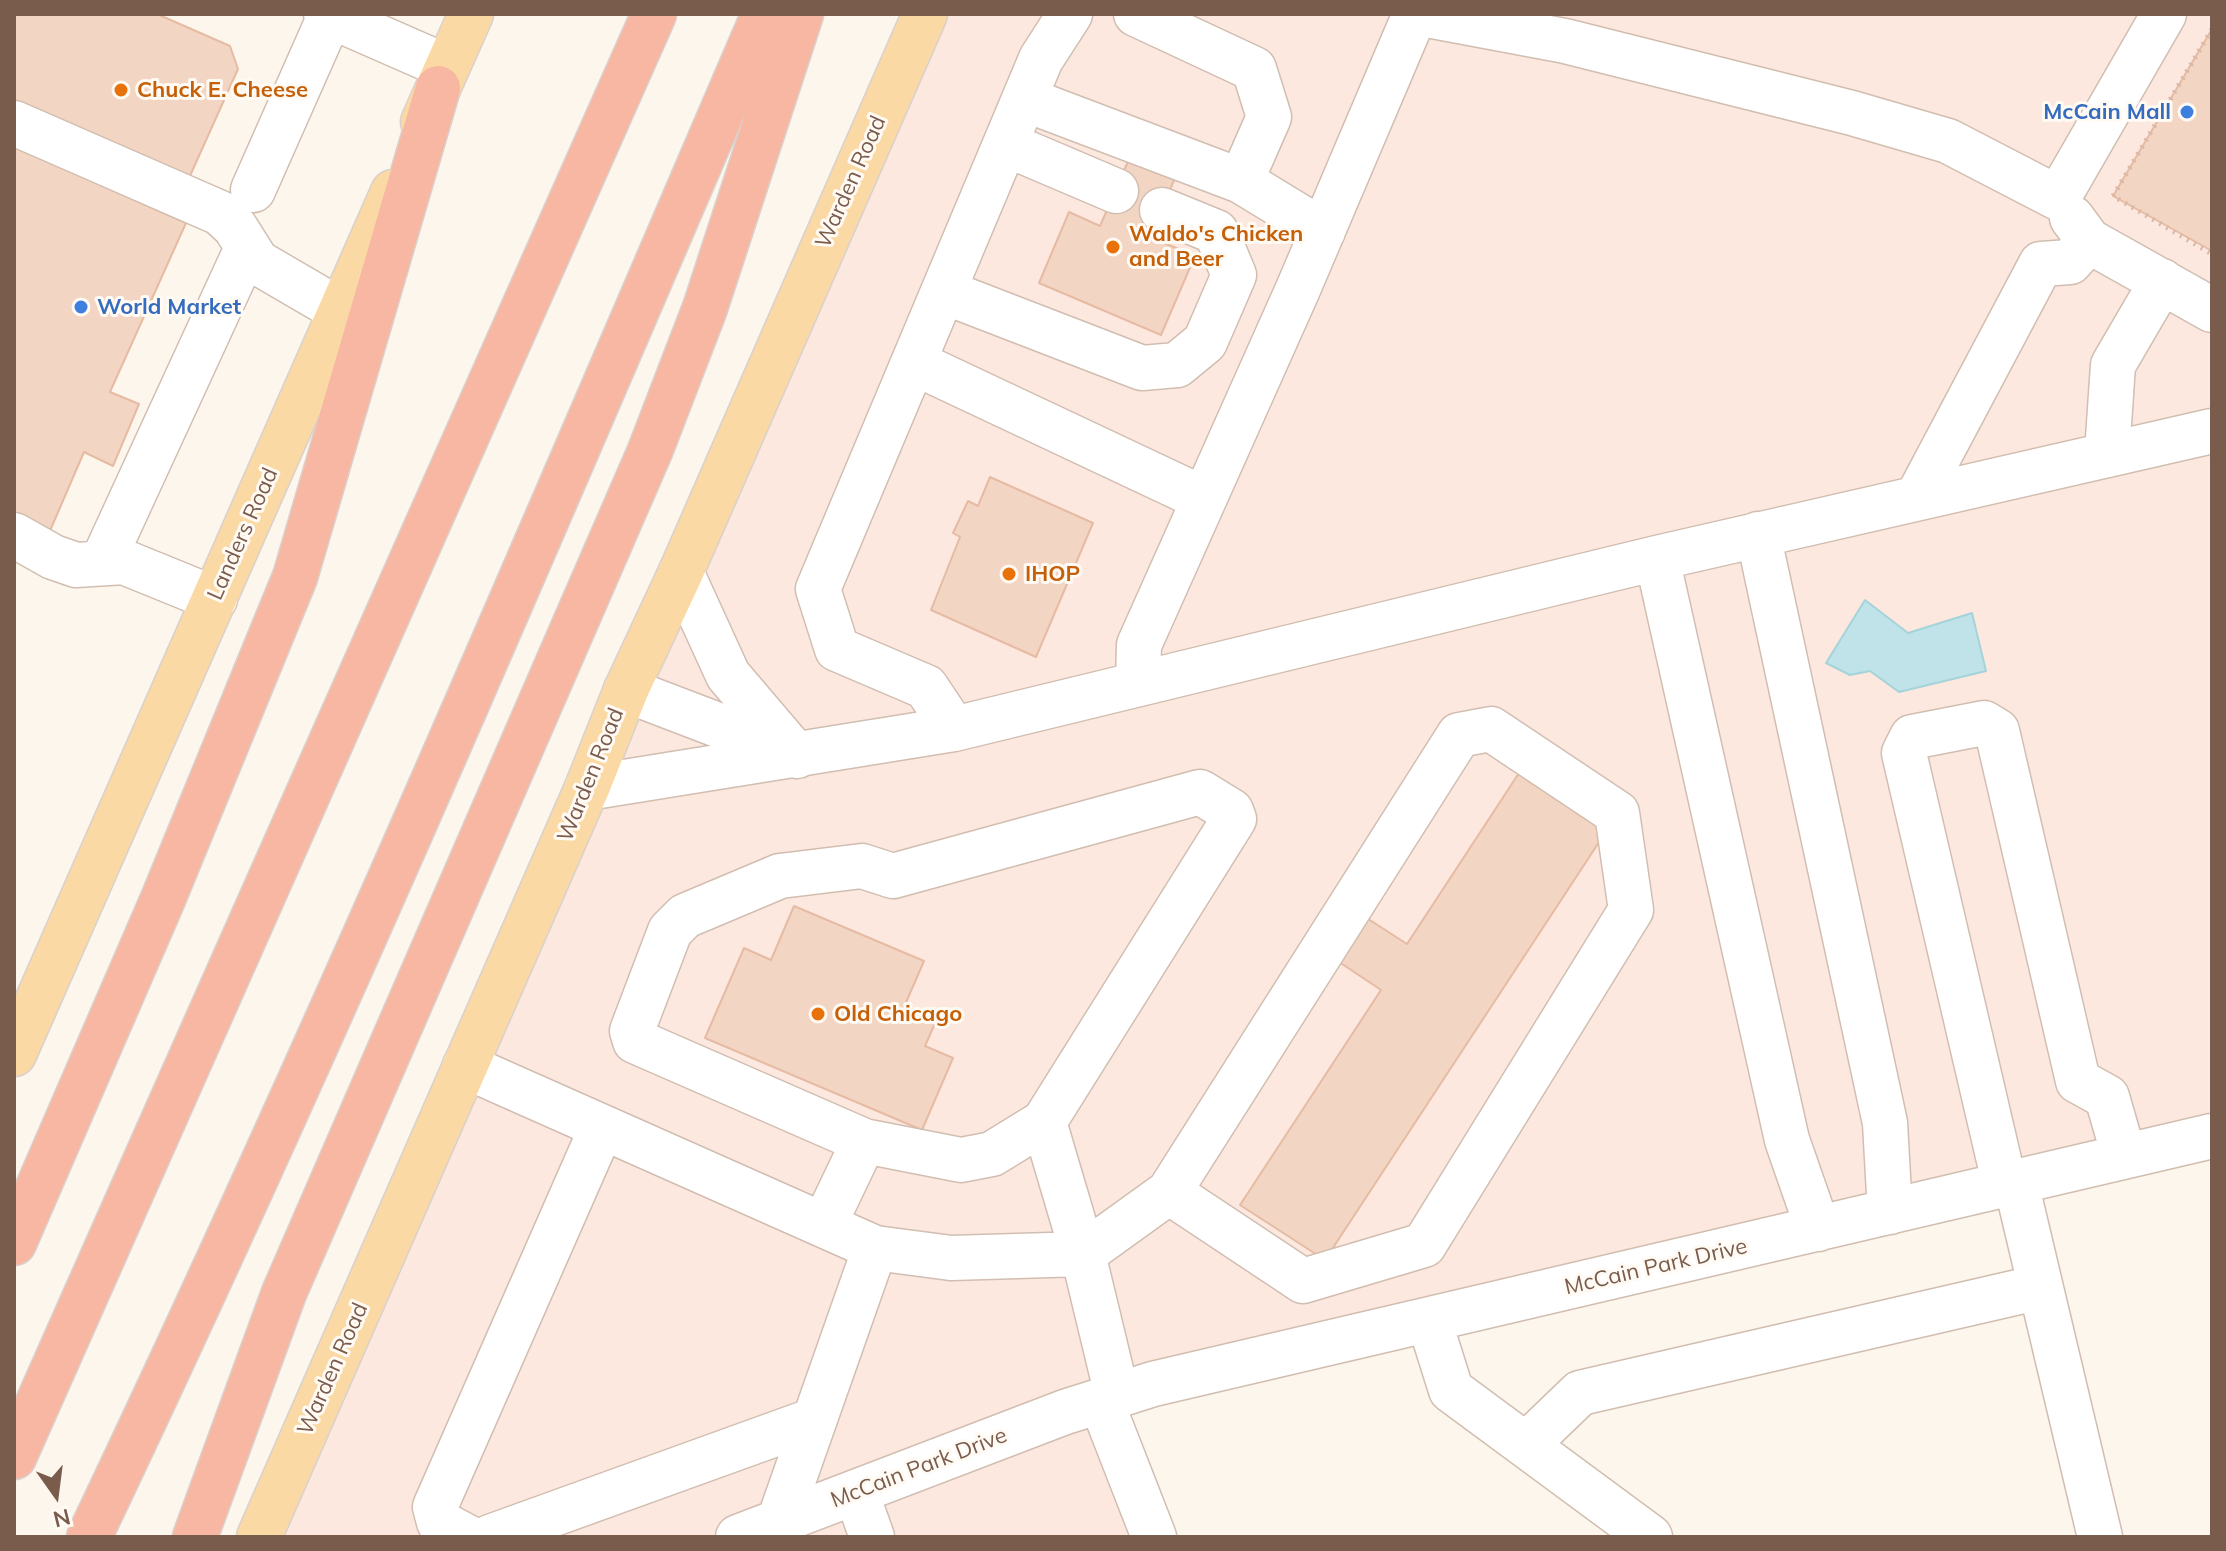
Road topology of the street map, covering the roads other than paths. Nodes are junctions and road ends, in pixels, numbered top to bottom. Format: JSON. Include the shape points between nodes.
{"nodes":[{"id":1,"x":471,"y":14,"type":"edge"},
{"id":2,"x":654,"y":14,"type":"edge"},
{"id":3,"x":764,"y":14,"type":"edge"},
{"id":4,"x":801,"y":14,"type":"edge"},
{"id":5,"x":925,"y":14,"type":"edge"},
{"id":6,"x":1070,"y":14,"type":"edge"},
{"id":7,"x":1136,"y":14,"type":"edge"},
{"id":8,"x":1415,"y":14,"type":"edge"},
{"id":9,"x":1421,"y":14,"type":"edge"},
{"id":10,"x":2164,"y":14,"type":"edge"},
{"id":11,"x":328,"y":15,"type":"edge"},
{"id":12,"x":443,"y":78,"type":"junction"},
{"id":13,"x":1027,"y":100,"type":"junction"},
{"id":14,"x":14,"y":123,"type":"edge"},
{"id":15,"x":1008,"y":145,"type":"junction"},
{"id":16,"x":1241,"y":181,"type":"junction"},
{"id":17,"x":253,"y":190,"type":"dead end"},
{"id":18,"x":1116,"y":191,"type":"dead end"},
{"id":19,"x":2058,"y":198,"type":"junction"},
{"id":20,"x":1162,"y":210,"type":"dead end"},
{"id":21,"x":1323,"y":231,"type":"junction"},
{"id":22,"x":2089,"y":241,"type":"junction"},
{"id":23,"x":247,"y":248,"type":"junction"},
{"id":24,"x":2162,"y":281,"type":"junction"},
{"id":25,"x":945,"y":292,"type":"junction"},
{"id":26,"x":2212,"y":310,"type":"edge"},
{"id":27,"x":341,"y":311,"type":"junction"},
{"id":28,"x":915,"y":363,"type":"junction"},
{"id":29,"x":2212,"y":431,"type":"edge"},
{"id":30,"x":2107,"y":453,"type":"junction"},
{"id":31,"x":1918,"y":496,"type":"junction"},
{"id":32,"x":1204,"y":499,"type":"junction"},
{"id":33,"x":1758,"y":534,"type":"junction"},
{"id":34,"x":14,"y":535,"type":"edge"},
{"id":35,"x":1657,"y":558,"type":"junction"},
{"id":36,"x":102,"y":563,"type":"junction"},
{"id":37,"x":681,"y":572,"type":"junction"},
{"id":38,"x":215,"y":599,"type":"junction"},
{"id":39,"x":1138,"y":682,"type":"junction"},
{"id":40,"x":626,"y":690,"type":"junction"},
{"id":41,"x":954,"y":729,"type":"junction"},
{"id":42,"x":797,"y":756,"type":"junction"},
{"id":43,"x":587,"y":788,"type":"junction"},
{"id":44,"x":14,"y":1054,"type":"edge"},
{"id":45,"x":465,"y":1066,"type":"junction"},
{"id":46,"x":1044,"y":1122,"type":"junction"},
{"id":47,"x":602,"y":1127,"type":"junction"},
{"id":48,"x":2212,"y":1136,"type":"edge"},
{"id":49,"x":864,"y":1141,"type":"junction"},
{"id":50,"x":2124,"y":1156,"type":"junction"},
{"id":51,"x":2010,"y":1184,"type":"junction"},
{"id":52,"x":1169,"y":1192,"type":"junction"},
{"id":53,"x":1890,"y":1212,"type":"junction"},
{"id":54,"x":824,"y":1225,"type":"junction"},
{"id":55,"x":1818,"y":1229,"type":"junction"},
{"id":56,"x":14,"y":1243,"type":"edge"},
{"id":57,"x":875,"y":1248,"type":"junction"},
{"id":58,"x":1083,"y":1254,"type":"junction"},
{"id":59,"x":2040,"y":1287,"type":"junction"},
{"id":60,"x":1429,"y":1320,"type":"junction"},
{"id":61,"x":1109,"y":1398,"type":"junction"},
{"id":62,"x":814,"y":1420,"type":"junction"},
{"id":63,"x":1526,"y":1445,"type":"junction"},
{"id":64,"x":14,"y":1457,"type":"edge"},
{"id":65,"x":856,"y":1492,"type":"junction"},
{"id":66,"x":800,"y":1523,"type":"edge"},
{"id":67,"x":271,"y":1527,"type":"edge"},
{"id":68,"x":89,"y":1537,"type":"edge"},
{"id":69,"x":195,"y":1537,"type":"edge"},
{"id":70,"x":467,"y":1537,"type":"edge"},
{"id":71,"x":490,"y":1537,"type":"edge"},
{"id":72,"x":738,"y":1537,"type":"edge"},
{"id":73,"x":872,"y":1537,"type":"edge"},
{"id":74,"x":1154,"y":1537,"type":"edge"},
{"id":75,"x":1650,"y":1537,"type":"edge"},
{"id":76,"x":2100,"y":1537,"type":"edge"}],
"edges":[{"from":1,"to":12,"type":"main road","name":"Landers Road"},
{"from":2,"to":64,"type":"highway"},
{"from":3,"to":68,"type":"highway","via":[[221,1257]]},
{"from":4,"to":69,"type":"highway","via":[[705,308],[650,451],[284,1293]]},
{"from":5,"to":37,"type":"main road","name":"Warden Road"},
{"from":6,"to":13,"type":"street","via":[[1041,59]]},
{"from":7,"to":16,"type":"street","via":[[1254,69],[1269,117]]},
{"from":8,"to":21,"type":"street"},
{"from":9,"to":19,"type":"street","via":[[1565,41],[1852,113],[1948,141]]},
{"from":10,"to":19,"type":"street"},
{"from":11,"to":12,"type":"street"},
{"from":11,"to":17,"type":"street"},
{"from":12,"to":27,"type":"main road","name":"Landers Road"},
{"from":12,"to":56,"type":"highway","via":[[295,577]]},
{"from":13,"to":15,"type":"street"},
{"from":13,"to":16,"type":"street"},
{"from":14,"to":23,"type":"street","via":[[220,213]]},
{"from":15,"to":18,"type":"street"},
{"from":15,"to":25,"type":"street"},
{"from":16,"to":21,"type":"street"},
{"from":19,"to":22,"type":"street"},
{"from":20,"to":25,"type":"street","via":[[1216,232],[1234,275],[1205,342],[1177,365],[1142,368]]},
{"from":21,"to":32,"type":"street"},
{"from":22,"to":24,"type":"street"},
{"from":22,"to":31,"type":"street","via":[[2070,262],[2041,264]]},
{"from":23,"to":27,"type":"street","via":[[257,262]]},
{"from":23,"to":36,"type":"street"},
{"from":24,"to":26,"type":"street"},
{"from":24,"to":30,"type":"street","via":[[2113,365]]},
{"from":25,"to":28,"type":"street"},
{"from":27,"to":38,"type":"main road","name":"Landers Road"},
{"from":28,"to":32,"type":"street"},
{"from":28,"to":41,"type":"street","via":[[818,589],[837,649],[926,687]]},
{"from":29,"to":30,"type":"street"},
{"from":30,"to":31,"type":"street"},
{"from":31,"to":33,"type":"street"},
{"from":32,"to":39,"type":"street","via":[[1139,645]]},
{"from":33,"to":35,"type":"street"},
{"from":33,"to":53,"type":"street","via":[[1885,1123]]},
{"from":34,"to":36,"type":"street","via":[[76,565]]},
{"from":35,"to":39,"type":"street"},
{"from":35,"to":55,"type":"street","via":[[1787,1140]]},
{"from":36,"to":38,"type":"street","via":[[124,562]]},
{"from":37,"to":40,"type":"main road","name":"Warden Road"},
{"from":37,"to":42,"type":"street","via":[[728,675]]},
{"from":38,"to":44,"type":"main road","name":"Landers Road"},
{"from":39,"to":41,"type":"street"},
{"from":40,"to":42,"type":"street"},
{"from":40,"to":43,"type":"main road","name":"Warden Road"},
{"from":41,"to":42,"type":"street"},
{"from":42,"to":43,"type":"street"},
{"from":43,"to":45,"type":"main road","name":"Warden Road"},
{"from":45,"to":47,"type":"street"},
{"from":45,"to":67,"type":"main road","name":"Warden Road"},
{"from":46,"to":49,"type":"street","via":[[992,1154],[961,1160]]},
{"from":46,"to":49,"type":"street","via":[[1234,819],[1231,811],[1200,792],[893,876],[862,866],[780,876],[685,916],[670,931],[632,1031],[635,1041]]},
{"from":46,"to":58,"type":"street"},
{"from":47,"to":54,"type":"street"},
{"from":47,"to":70,"type":"street","via":[[435,1507],[439,1522]]},
{"from":48,"to":50,"type":"street","name":"McCain Park Drive"},
{"from":49,"to":54,"type":"street"},
{"from":50,"to":51,"type":"street","name":"McCain Park Drive"},
{"from":50,"to":51,"type":"street","via":[[2107,1097],[2078,1081],[1997,731],[1984,723],[1912,737],[1904,753]]},
{"from":51,"to":53,"type":"street","name":"McCain Park Drive"},
{"from":51,"to":59,"type":"street"},
{"from":52,"to":52,"type":"street","via":[[1459,735],[1491,729],[1617,813],[1631,910],[1424,1245],[1303,1281]]},
{"from":52,"to":58,"type":"street"},
{"from":53,"to":55,"type":"street","name":"McCain Park Drive"},
{"from":54,"to":57,"type":"street"},
{"from":55,"to":60,"type":"street","name":"McCain Park Drive"},
{"from":57,"to":58,"type":"street","via":[[951,1258]]},
{"from":57,"to":62,"type":"street"},
{"from":58,"to":61,"type":"street"},
{"from":59,"to":63,"type":"street","via":[[1580,1393]]},
{"from":59,"to":76,"type":"street"},
{"from":60,"to":61,"type":"street","name":"McCain Park Drive"},
{"from":60,"to":63,"type":"street","via":[[1451,1390]]},
{"from":61,"to":65,"type":"street","name":"McCain Park Drive"},
{"from":61,"to":74,"type":"street"},
{"from":62,"to":66,"type":"street"},
{"from":62,"to":71,"type":"street"},
{"from":63,"to":75,"type":"street"},
{"from":65,"to":66,"type":"street","name":"McCain Park Drive"},
{"from":65,"to":73,"type":"street"},
{"from":66,"to":72,"type":"street","name":"McCain Park Drive"}]}
